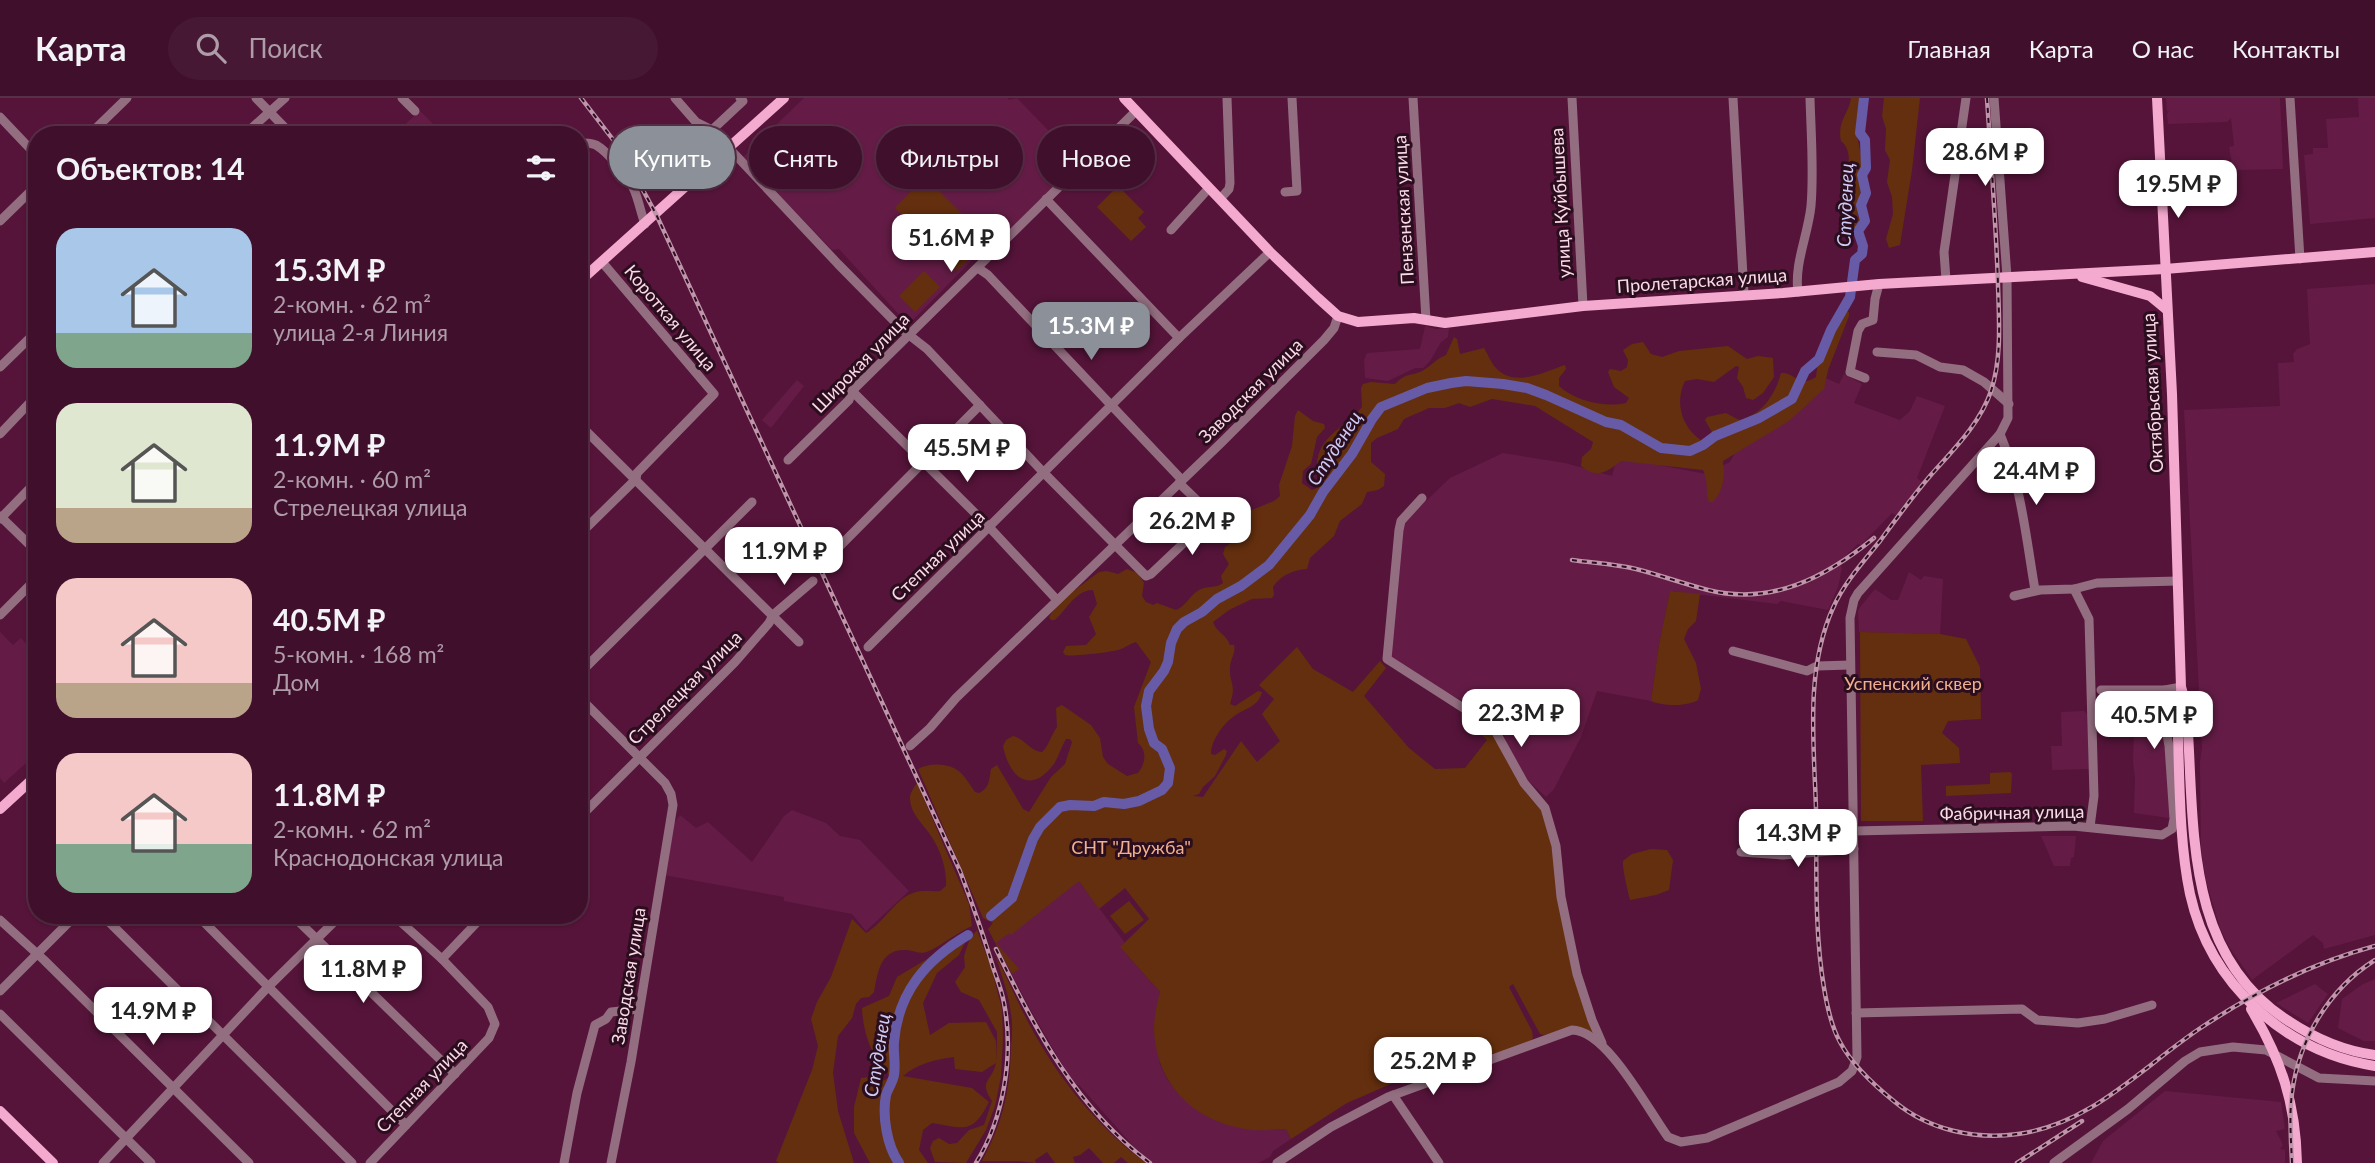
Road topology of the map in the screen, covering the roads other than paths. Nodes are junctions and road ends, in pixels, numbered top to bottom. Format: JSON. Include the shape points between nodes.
{"nodes":[{"id":1,"x":127,"y":98,"type":"edge"},
{"id":2,"x":256,"y":98,"type":"edge"},
{"id":3,"x":285,"y":98,"type":"edge"},
{"id":4,"x":402,"y":98,"type":"edge"},
{"id":5,"x":675,"y":98,"type":"edge"},
{"id":6,"x":740,"y":98,"type":"edge"},
{"id":7,"x":784,"y":98,"type":"edge"},
{"id":8,"x":1124,"y":98,"type":"edge"},
{"id":9,"x":1227,"y":98,"type":"edge"},
{"id":10,"x":1292,"y":98,"type":"edge"},
{"id":11,"x":1413,"y":98,"type":"edge"},
{"id":12,"x":1572,"y":98,"type":"edge"},
{"id":13,"x":1733,"y":98,"type":"edge"},
{"id":14,"x":1810,"y":98,"type":"edge"},
{"id":15,"x":1966,"y":98,"type":"edge"},
{"id":16,"x":1994,"y":98,"type":"edge"},
{"id":17,"x":2157,"y":98,"type":"edge"},
{"id":18,"x":2290,"y":98,"type":"edge"},
{"id":19,"x":415,"y":111,"type":"dead end"},
{"id":20,"x":1136,"y":111,"type":"junction"},
{"id":21,"x":270,"y":112,"type":"junction"},
{"id":22,"x":0,"y":117,"type":"edge"},
{"id":23,"x":98,"y":126,"type":"edge"},
{"id":24,"x":254,"y":126,"type":"edge"},
{"id":25,"x":283,"y":126,"type":"edge"},
{"id":26,"x":704,"y":126,"type":"edge"},
{"id":27,"x":716,"y":126,"type":"edge"},
{"id":28,"x":588,"y":142,"type":"edge"},
{"id":29,"x":735,"y":143,"type":"edge"},
{"id":30,"x":28,"y":147,"type":"edge"},
{"id":31,"x":735,"y":155,"type":"edge"},
{"id":32,"x":1209,"y":188,"type":"junction"},
{"id":33,"x":684,"y":189,"type":"edge"},
{"id":34,"x":1285,"y":192,"type":"dead end"},
{"id":35,"x":28,"y":194,"type":"edge"},
{"id":36,"x":1046,"y":199,"type":"junction"},
{"id":37,"x":1220,"y":199,"type":"junction"},
{"id":38,"x":0,"y":221,"type":"edge"},
{"id":39,"x":645,"y":223,"type":"junction"},
{"id":40,"x":1171,"y":230,"type":"dead end"},
{"id":41,"x":1270,"y":252,"type":"junction"},
{"id":42,"x":2375,"y":252,"type":"edge"},
{"id":43,"x":2300,"y":258,"type":"junction"},
{"id":44,"x":602,"y":261,"type":"junction"},
{"id":45,"x":978,"y":268,"type":"junction"},
{"id":46,"x":2165,"y":269,"type":"junction"},
{"id":47,"x":588,"y":274,"type":"edge"},
{"id":48,"x":2073,"y":275,"type":"junction"},
{"id":49,"x":2007,"y":277,"type":"junction"},
{"id":50,"x":1946,"y":280,"type":"junction"},
{"id":51,"x":1877,"y":285,"type":"junction"},
{"id":52,"x":1798,"y":292,"type":"junction"},
{"id":53,"x":1744,"y":294,"type":"junction"},
{"id":54,"x":1583,"y":306,"type":"junction"},
{"id":55,"x":2167,"y":310,"type":"junction"},
{"id":56,"x":1338,"y":316,"type":"junction"},
{"id":57,"x":1426,"y":320,"type":"junction"},
{"id":58,"x":911,"y":335,"type":"junction"},
{"id":59,"x":1179,"y":338,"type":"junction"},
{"id":60,"x":28,"y":340,"type":"edge"},
{"id":61,"x":1877,"y":352,"type":"dead end"},
{"id":62,"x":0,"y":367,"type":"edge"},
{"id":63,"x":1865,"y":378,"type":"dead end"},
{"id":64,"x":852,"y":391,"type":"junction"},
{"id":65,"x":28,"y":404,"type":"edge"},
{"id":66,"x":2009,"y":404,"type":"junction"},
{"id":67,"x":980,"y":405,"type":"junction"},
{"id":68,"x":1112,"y":406,"type":"junction"},
{"id":69,"x":588,"y":433,"type":"edge"},
{"id":70,"x":0,"y":434,"type":"edge"},
{"id":71,"x":2000,"y":434,"type":"junction"},
{"id":72,"x":788,"y":460,"type":"dead end"},
{"id":73,"x":924,"y":462,"type":"junction"},
{"id":74,"x":1044,"y":473,"type":"junction"},
{"id":75,"x":636,"y":479,"type":"junction"},
{"id":76,"x":1180,"y":482,"type":"junction"},
{"id":77,"x":28,"y":490,"type":"edge"},
{"id":78,"x":1422,"y":498,"type":"dead end"},
{"id":79,"x":752,"y":502,"type":"dead end"},
{"id":80,"x":0,"y":517,"type":"edge"},
{"id":81,"x":588,"y":526,"type":"edge"},
{"id":82,"x":989,"y":528,"type":"junction"},
{"id":83,"x":28,"y":543,"type":"edge"},
{"id":84,"x":1115,"y":545,"type":"junction"},
{"id":85,"x":705,"y":548,"type":"junction"},
{"id":86,"x":827,"y":559,"type":"dead end"},
{"id":87,"x":813,"y":581,"type":"dead end"},
{"id":88,"x":2178,"y":581,"type":"junction"},
{"id":89,"x":28,"y":587,"type":"edge"},
{"id":90,"x":2074,"y":589,"type":"junction"},
{"id":91,"x":2035,"y":590,"type":"junction"},
{"id":92,"x":2014,"y":596,"type":"dead end"},
{"id":93,"x":1056,"y":600,"type":"junction"},
{"id":94,"x":0,"y":615,"type":"edge"},
{"id":95,"x":773,"y":615,"type":"junction"},
{"id":96,"x":799,"y":642,"type":"dead end"},
{"id":97,"x":868,"y":647,"type":"dead end"},
{"id":98,"x":1733,"y":651,"type":"dead end"},
{"id":99,"x":588,"y":665,"type":"edge"},
{"id":100,"x":1850,"y":665,"type":"junction"},
{"id":101,"x":2181,"y":687,"type":"junction"},
{"id":102,"x":2101,"y":690,"type":"dead end"},
{"id":103,"x":2165,"y":690,"type":"junction"},
{"id":104,"x":588,"y":706,"type":"edge"},
{"id":105,"x":2182,"y":720,"type":"junction"},
{"id":106,"x":910,"y":746,"type":"dead end"},
{"id":107,"x":639,"y":757,"type":"junction"},
{"id":108,"x":28,"y":783,"type":"edge"},
{"id":109,"x":0,"y":809,"type":"edge"},
{"id":110,"x":588,"y":809,"type":"edge"},
{"id":111,"x":2090,"y":827,"type":"junction"},
{"id":112,"x":1854,"y":831,"type":"junction"},
{"id":113,"x":1854,"y":849,"type":"junction"},
{"id":114,"x":1741,"y":852,"type":"dead end"},
{"id":115,"x":0,"y":920,"type":"edge"},
{"id":116,"x":67,"y":924,"type":"edge"},
{"id":117,"x":111,"y":924,"type":"edge"},
{"id":118,"x":206,"y":924,"type":"edge"},
{"id":119,"x":301,"y":924,"type":"edge"},
{"id":120,"x":332,"y":924,"type":"edge"},
{"id":121,"x":403,"y":924,"type":"edge"},
{"id":122,"x":475,"y":924,"type":"edge"},
{"id":123,"x":317,"y":940,"type":"junction"},
{"id":124,"x":37,"y":953,"type":"junction"},
{"id":125,"x":442,"y":959,"type":"junction"},
{"id":126,"x":268,"y":987,"type":"junction"},
{"id":127,"x":0,"y":991,"type":"edge"},
{"id":128,"x":2244,"y":997,"type":"junction"},
{"id":129,"x":2152,"y":1005,"type":"dead end"},
{"id":130,"x":639,"y":1009,"type":"junction"},
{"id":131,"x":1856,"y":1013,"type":"junction"},
{"id":132,"x":0,"y":1014,"type":"edge"},
{"id":133,"x":224,"y":1035,"type":"junction"},
{"id":134,"x":1603,"y":1044,"type":"junction"},
{"id":135,"x":2375,"y":1055,"type":"edge"},
{"id":136,"x":2375,"y":1066,"type":"edge"},
{"id":137,"x":454,"y":1074,"type":"junction"},
{"id":138,"x":2375,"y":1082,"type":"edge"},
{"id":139,"x":173,"y":1088,"type":"junction"},
{"id":140,"x":1393,"y":1095,"type":"junction"},
{"id":141,"x":0,"y":1111,"type":"edge"},
{"id":142,"x":406,"y":1125,"type":"junction"},
{"id":143,"x":125,"y":1138,"type":"junction"},
{"id":144,"x":53,"y":1163,"type":"edge"},
{"id":145,"x":103,"y":1163,"type":"edge"},
{"id":146,"x":151,"y":1163,"type":"edge"},
{"id":147,"x":249,"y":1163,"type":"edge"},
{"id":148,"x":352,"y":1163,"type":"edge"},
{"id":149,"x":370,"y":1163,"type":"edge"},
{"id":150,"x":564,"y":1163,"type":"edge"},
{"id":151,"x":611,"y":1163,"type":"edge"},
{"id":152,"x":1277,"y":1163,"type":"edge"},
{"id":153,"x":1439,"y":1163,"type":"edge"},
{"id":154,"x":2054,"y":1163,"type":"edge"},
{"id":155,"x":2297,"y":1163,"type":"edge"}],
"edges":[{"from":1,"to":23,"type":"street"},
{"from":2,"to":21,"type":"street"},
{"from":3,"to":21,"type":"street"},
{"from":4,"to":19,"type":"street"},
{"from":5,"to":26,"type":"street"},
{"from":6,"to":27,"type":"street","via":[[743,102]]},
{"from":7,"to":29,"type":"main road"},
{"from":8,"to":20,"type":"main road"},
{"from":9,"to":37,"type":"street","via":[[1230,183]]},
{"from":10,"to":34,"type":"street","via":[[1297,191]]},
{"from":11,"to":57,"type":"street","name":"Пензенская улица"},
{"from":12,"to":54,"type":"street","name":"улица Куйбышева"},
{"from":13,"to":53,"type":"street"},
{"from":14,"to":52,"type":"street","via":[[1812,191]]},
{"from":15,"to":50,"type":"street","via":[[1944,252]]},
{"from":16,"to":49,"type":"street"},
{"from":17,"to":46,"type":"main road","name":"Октябрьская улица"},
{"from":18,"to":43,"type":"street"},
{"from":20,"to":32,"type":"main road"},
{"from":20,"to":36,"type":"street","name":"Широкая улица"},
{"from":21,"to":24,"type":"street"},
{"from":21,"to":25,"type":"street"},
{"from":22,"to":30,"type":"street"},
{"from":28,"to":39,"type":"street","via":[[597,145],[629,179]]},
{"from":31,"to":58,"type":"street"},
{"from":32,"to":37,"type":"main road"},
{"from":32,"to":40,"type":"street"},
{"from":33,"to":39,"type":"main road"},
{"from":35,"to":38,"type":"street"},
{"from":36,"to":45,"type":"street","name":"Широкая улица"},
{"from":36,"to":59,"type":"street"},
{"from":37,"to":41,"type":"main road"},
{"from":39,"to":44,"type":"main road"},
{"from":41,"to":56,"type":"main road"},
{"from":41,"to":59,"type":"street","name":"Степная улица"},
{"from":42,"to":43,"type":"main road","name":"Пролетарская улица"},
{"from":43,"to":46,"type":"main road","name":"Пролетарская улица"},
{"from":44,"to":47,"type":"main road"},
{"from":44,"to":75,"type":"street","name":"Короткая улица","via":[[714,394]]},
{"from":45,"to":58,"type":"street","name":"Широкая улица"},
{"from":45,"to":68,"type":"street"},
{"from":46,"to":48,"type":"main road","name":"Пролетарская улица"},
{"from":46,"to":55,"type":"main road","name":"Октябрьская улица"},
{"from":48,"to":49,"type":"main road","name":"Пролетарская улица"},
{"from":48,"to":55,"type":"main road","via":[[2150,296]]},
{"from":49,"to":50,"type":"main road","name":"Пролетарская улица"},
{"from":49,"to":66,"type":"street"},
{"from":50,"to":51,"type":"main road","name":"Пролетарская улица"},
{"from":51,"to":52,"type":"main road","name":"Пролетарская улица"},
{"from":51,"to":63,"type":"street","via":[[1873,320],[1858,331],[1850,372]]},
{"from":52,"to":53,"type":"main road","name":"Пролетарская улица"},
{"from":53,"to":54,"type":"main road","name":"Пролетарская улица"},
{"from":54,"to":57,"type":"main road","name":"Пролетарская улица","via":[[1445,323]]},
{"from":55,"to":88,"type":"main road","name":"Октябрьская улица"},
{"from":56,"to":57,"type":"main road","name":"Пролетарская улица","via":[[1366,323]]},
{"from":56,"to":76,"type":"street","name":"Заводская улица","via":[[1324,340]]},
{"from":58,"to":64,"type":"street","name":"Широкая улица"},
{"from":58,"to":67,"type":"street"},
{"from":59,"to":68,"type":"street","name":"Степная улица"},
{"from":60,"to":62,"type":"street"},
{"from":61,"to":66,"type":"street","via":[[1916,355],[1940,367],[1963,370]]},
{"from":64,"to":72,"type":"street","name":"Широкая улица","via":[[849,400]]},
{"from":64,"to":73,"type":"street"},
{"from":65,"to":70,"type":"street"},
{"from":66,"to":71,"type":"street"},
{"from":67,"to":73,"type":"street"},
{"from":67,"to":74,"type":"street"},
{"from":68,"to":74,"type":"street","name":"Степная улица"},
{"from":68,"to":76,"type":"street"},
{"from":69,"to":75,"type":"street"},
{"from":71,"to":91,"type":"street","via":[[2020,495]]},
{"from":71,"to":100,"type":"street","via":[[1858,593],[1850,618]]},
{"from":73,"to":82,"type":"street"},
{"from":73,"to":86,"type":"street"},
{"from":74,"to":82,"type":"street","name":"Степная улица"},
{"from":74,"to":84,"type":"street"},
{"from":75,"to":81,"type":"street"},
{"from":75,"to":85,"type":"street"},
{"from":76,"to":84,"type":"street","name":"Заводская улица"},
{"from":76,"to":84,"type":"street","via":[[1209,516],[1181,547],[1146,576]]},
{"from":77,"to":80,"type":"street"},
{"from":78,"to":134,"type":"street","via":[[1401,521],[1399,530],[1387,659],[1493,727],[1524,783],[1545,808],[1556,846],[1577,974]]},
{"from":79,"to":85,"type":"street"},
{"from":80,"to":83,"type":"street"},
{"from":82,"to":93,"type":"street"},
{"from":82,"to":97,"type":"street","name":"Степная улица"},
{"from":84,"to":93,"type":"street","name":"Заводская улица"},
{"from":85,"to":95,"type":"street"},
{"from":85,"to":99,"type":"street"},
{"from":87,"to":95,"type":"street","name":"Стрелецкая улица"},
{"from":88,"to":90,"type":"street","via":[[2097,583]]},
{"from":88,"to":101,"type":"main road","name":"Октябрьская улица"},
{"from":89,"to":94,"type":"street"},
{"from":90,"to":91,"type":"street"},
{"from":90,"to":111,"type":"street","via":[[2089,620],[2094,796]]},
{"from":91,"to":92,"type":"street"},
{"from":93,"to":106,"type":"street","name":"Заводская улица"},
{"from":95,"to":96,"type":"street"},
{"from":95,"to":107,"type":"street","name":"Стрелецкая улица","via":[[735,662]]},
{"from":98,"to":100,"type":"street","via":[[1807,671]]},
{"from":100,"to":112,"type":"street"},
{"from":101,"to":103,"type":"street"},
{"from":101,"to":105,"type":"main road","name":"Октябрьская улица"},
{"from":102,"to":103,"type":"street"},
{"from":103,"to":111,"type":"street","name":"Фабричная улица","via":[[2161,700],[2174,819],[2170,831],[2153,835]]},
{"from":104,"to":107,"type":"street"},
{"from":105,"to":128,"type":"main road","via":[[2185,863],[2191,897],[2215,957]]},
{"from":105,"to":135,"type":"main road","via":[[2198,874],[2205,908],[2221,946],[2254,993],[2281,1017],[2319,1039]]},
{"from":107,"to":110,"type":"street","name":"Стрелецкая улица"},
{"from":107,"to":130,"type":"street","name":"Заводская улица","via":[[665,783],[672,810]]},
{"from":108,"to":109,"type":"main road"},
{"from":111,"to":112,"type":"street","name":"Фабричная улица"},
{"from":112,"to":113,"type":"street"},
{"from":113,"to":114,"type":"street","via":[[1783,855]]},
{"from":113,"to":131,"type":"street"},
{"from":115,"to":124,"type":"street"},
{"from":116,"to":124,"type":"street"},
{"from":117,"to":133,"type":"street"},
{"from":118,"to":126,"type":"street"},
{"from":119,"to":123,"type":"street"},
{"from":120,"to":123,"type":"street"},
{"from":121,"to":125,"type":"street"},
{"from":122,"to":125,"type":"street"},
{"from":123,"to":126,"type":"street"},
{"from":123,"to":137,"type":"street"},
{"from":124,"to":127,"type":"street"},
{"from":124,"to":139,"type":"street"},
{"from":125,"to":137,"type":"street","name":"Степная улица","via":[[494,1018],[489,1038]]},
{"from":126,"to":133,"type":"street"},
{"from":126,"to":142,"type":"street"},
{"from":128,"to":136,"type":"main road","via":[[2272,1023],[2305,1044]]},
{"from":128,"to":155,"type":"main road","via":[[2287,1085]]},
{"from":129,"to":131,"type":"street","via":[[2078,1023],[2037,1020],[2022,1009]]},
{"from":130,"to":150,"type":"street","via":[[611,1012],[595,1025]]},
{"from":130,"to":151,"type":"street","name":"Заводская улица"},
{"from":131,"to":134,"type":"street","via":[[1857,1056],[1852,1071],[1839,1082],[1707,1138],[1678,1142],[1666,1135]]},
{"from":132,"to":143,"type":"street"},
{"from":133,"to":139,"type":"street"},
{"from":133,"to":148,"type":"street"},
{"from":134,"to":140,"type":"street","via":[[1583,1031],[1572,1030]]},
{"from":137,"to":142,"type":"street","name":"Степная улица"},
{"from":138,"to":154,"type":"street","via":[[2319,1078],[2266,1051],[2233,1046],[2200,1052]]},
{"from":139,"to":143,"type":"street"},
{"from":139,"to":147,"type":"street"},
{"from":140,"to":152,"type":"street","via":[[1331,1127]]},
{"from":140,"to":153,"type":"street"},
{"from":141,"to":144,"type":"main road"},
{"from":142,"to":149,"type":"street","name":"Степная улица"},
{"from":143,"to":145,"type":"street"},
{"from":143,"to":146,"type":"street"}]}
